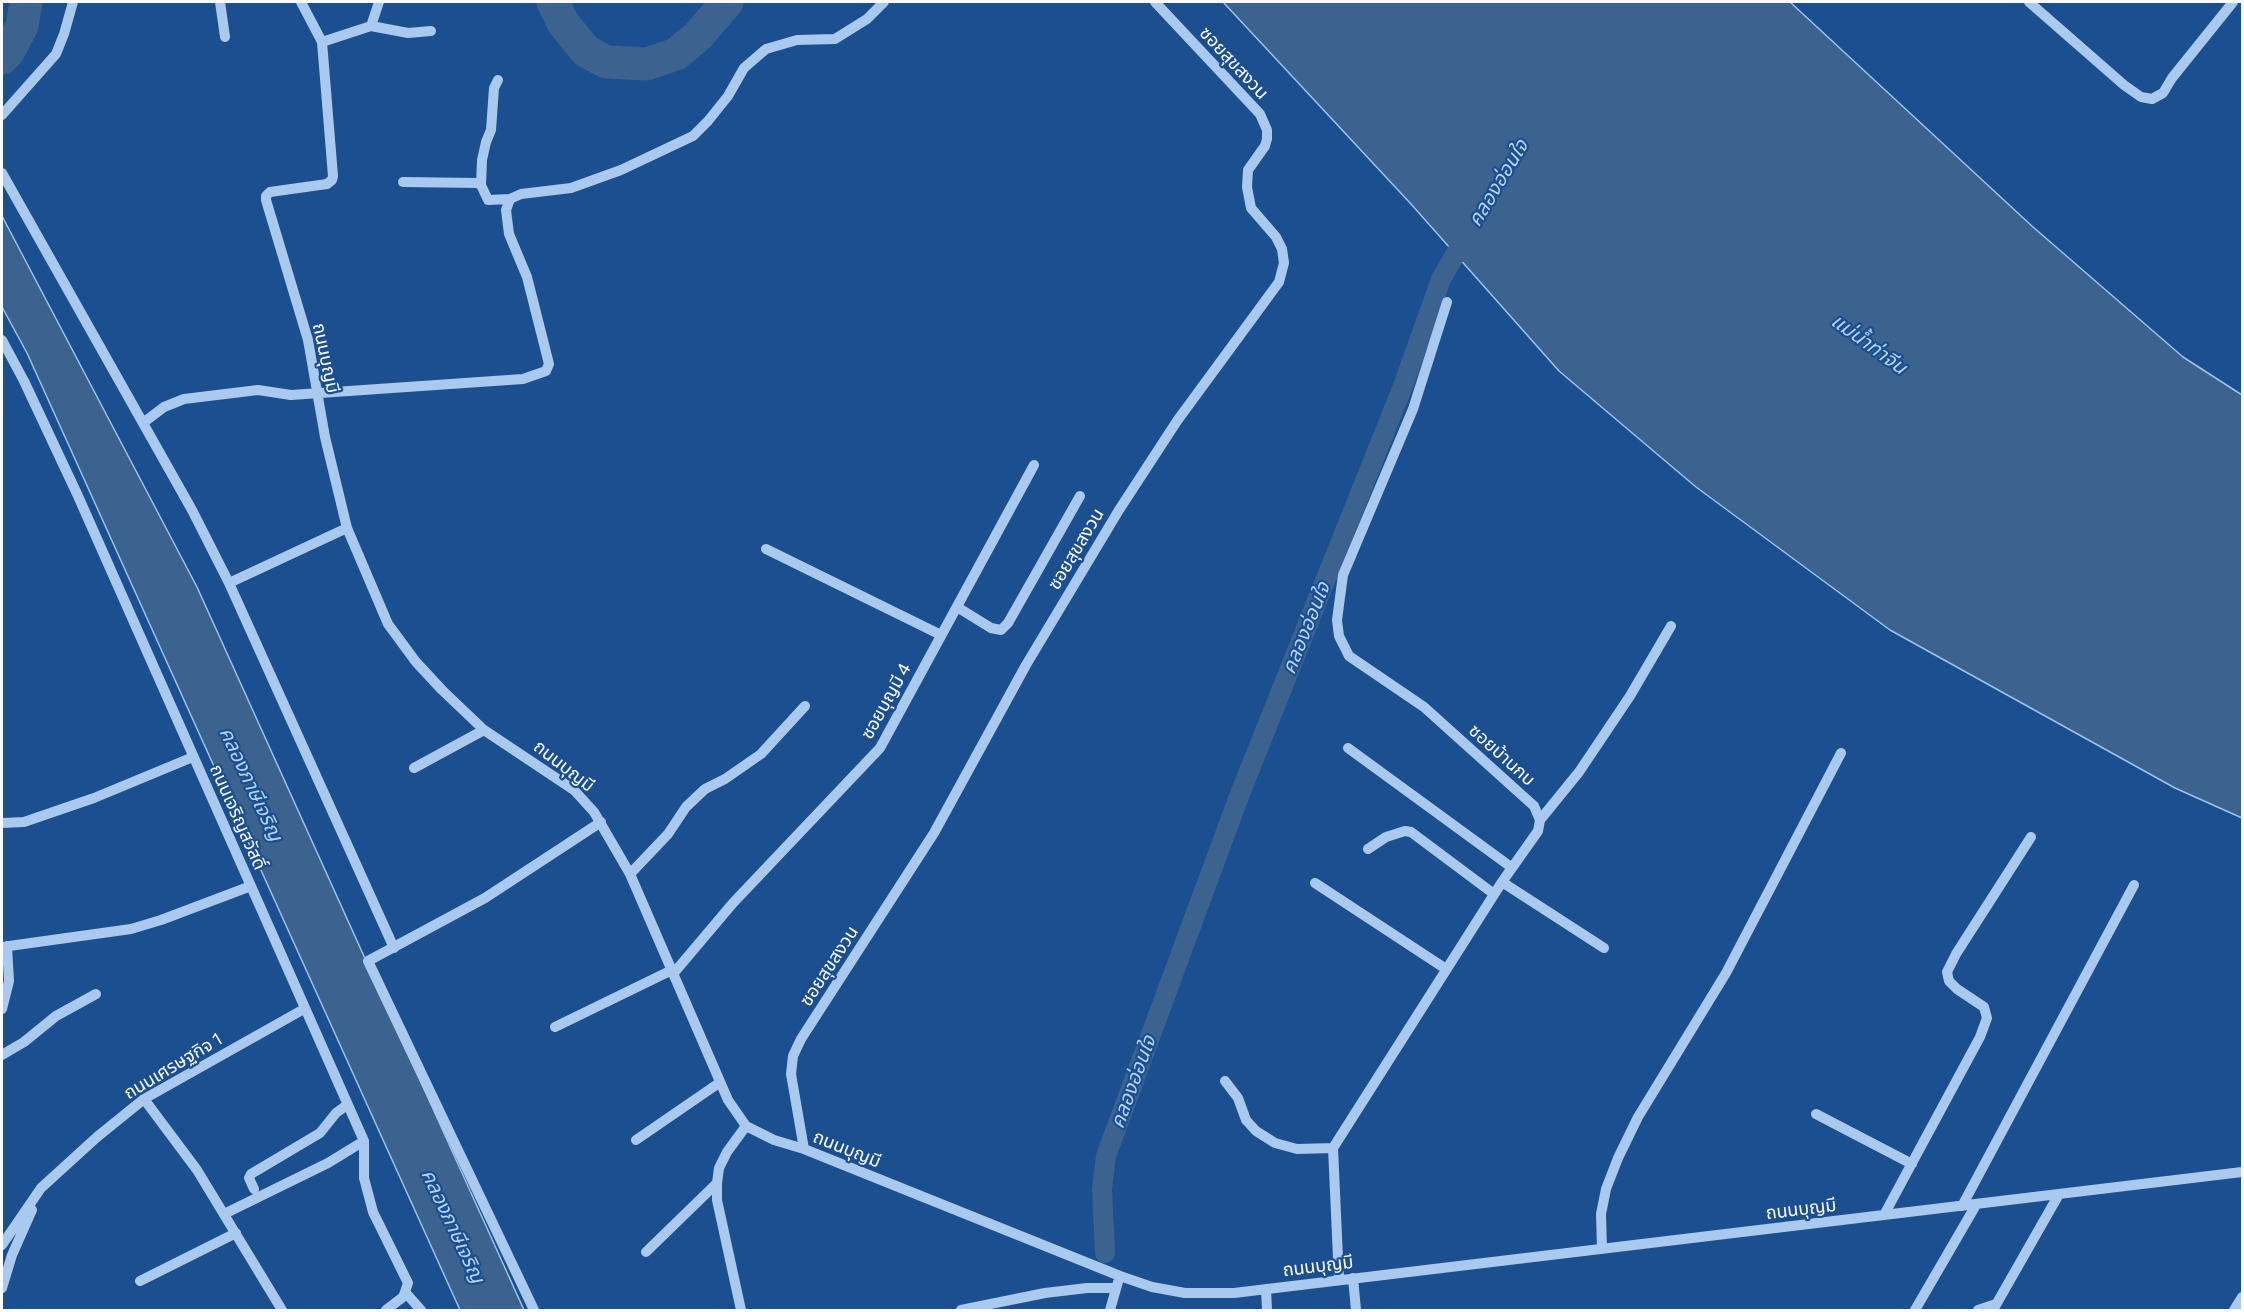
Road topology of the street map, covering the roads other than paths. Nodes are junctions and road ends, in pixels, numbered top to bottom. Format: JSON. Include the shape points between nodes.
{"nodes":[{"id":1,"x":73,"y":2,"type":"edge"},
{"id":2,"x":220,"y":2,"type":"edge"},
{"id":3,"x":301,"y":2,"type":"edge"},
{"id":4,"x":379,"y":2,"type":"edge"},
{"id":5,"x":884,"y":2,"type":"edge"},
{"id":6,"x":1155,"y":2,"type":"edge"},
{"id":7,"x":2029,"y":2,"type":"edge"},
{"id":8,"x":2233,"y":2,"type":"edge"},
{"id":9,"x":371,"y":27,"type":"junction"},
{"id":10,"x":430,"y":31,"type":"dead end"},
{"id":11,"x":225,"y":37,"type":"dead end"},
{"id":12,"x":322,"y":42,"type":"junction"},
{"id":13,"x":498,"y":80,"type":"dead end"},
{"id":14,"x":2,"y":115,"type":"edge"},
{"id":15,"x":2,"y":173,"type":"edge"},
{"id":16,"x":404,"y":182,"type":"dead end"},
{"id":17,"x":481,"y":184,"type":"junction"},
{"id":18,"x":510,"y":199,"type":"junction"},
{"id":19,"x":1447,"y":302,"type":"dead end"},
{"id":20,"x":2,"y":340,"type":"edge"},
{"id":21,"x":316,"y":392,"type":"junction"},
{"id":22,"x":143,"y":423,"type":"junction"},
{"id":23,"x":1034,"y":465,"type":"dead end"},
{"id":24,"x":1080,"y":496,"type":"dead end"},
{"id":25,"x":347,"y":528,"type":"junction"},
{"id":26,"x":766,"y":549,"type":"dead end"},
{"id":27,"x":229,"y":584,"type":"junction"},
{"id":28,"x":957,"y":607,"type":"junction"},
{"id":29,"x":1671,"y":626,"type":"dead end"},
{"id":30,"x":942,"y":635,"type":"junction"},
{"id":31,"x":805,"y":706,"type":"dead end"},
{"id":32,"x":484,"y":730,"type":"junction"},
{"id":33,"x":1347,"y":748,"type":"dead end"},
{"id":34,"x":1841,"y":753,"type":"dead end"},
{"id":35,"x":194,"y":757,"type":"junction"},
{"id":36,"x":414,"y":768,"type":"dead end"},
{"id":37,"x":1540,"y":820,"type":"junction"},
{"id":38,"x":601,"y":822,"type":"junction"},
{"id":39,"x":2,"y":823,"type":"edge"},
{"id":40,"x":2031,"y":837,"type":"dead end"},
{"id":41,"x":1368,"y":849,"type":"dead end"},
{"id":42,"x":1512,"y":867,"type":"junction"},
{"id":43,"x":630,"y":874,"type":"junction"},
{"id":44,"x":1502,"y":882,"type":"junction"},
{"id":45,"x":1315,"y":883,"type":"dead end"},
{"id":46,"x":2134,"y":885,"type":"dead end"},
{"id":47,"x":251,"y":886,"type":"junction"},
{"id":48,"x":1494,"y":894,"type":"junction"},
{"id":49,"x":4,"y":947,"type":"edge"},
{"id":50,"x":394,"y":948,"type":"junction"},
{"id":51,"x":1604,"y":948,"type":"dead end"},
{"id":52,"x":1446,"y":969,"type":"junction"},
{"id":53,"x":672,"y":972,"type":"junction"},
{"id":54,"x":96,"y":994,"type":"dead end"},
{"id":55,"x":2,"y":1009,"type":"edge"},
{"id":56,"x":304,"y":1009,"type":"junction"},
{"id":57,"x":555,"y":1027,"type":"dead end"},
{"id":58,"x":2,"y":1055,"type":"edge"},
{"id":59,"x":1225,"y":1081,"type":"dead end"},
{"id":60,"x":719,"y":1083,"type":"junction"},
{"id":61,"x":144,"y":1099,"type":"junction"},
{"id":62,"x":347,"y":1105,"type":"junction"},
{"id":63,"x":1816,"y":1114,"type":"dead end"},
{"id":64,"x":746,"y":1126,"type":"junction"},
{"id":65,"x":636,"y":1140,"type":"dead end"},
{"id":66,"x":364,"y":1142,"type":"junction"},
{"id":67,"x":1333,"y":1148,"type":"junction"},
{"id":68,"x":804,"y":1149,"type":"junction"},
{"id":69,"x":2242,"y":1162,"type":"edge"},
{"id":70,"x":1912,"y":1164,"type":"junction"},
{"id":71,"x":2240,"y":1172,"type":"edge"},
{"id":72,"x":717,"y":1183,"type":"junction"},
{"id":73,"x":41,"y":1188,"type":"junction"},
{"id":74,"x":254,"y":1190,"type":"dead end"},
{"id":75,"x":2058,"y":1196,"type":"junction"},
{"id":76,"x":1976,"y":1205,"type":"junction"},
{"id":77,"x":1962,"y":1206,"type":"junction"},
{"id":78,"x":224,"y":1214,"type":"junction"},
{"id":79,"x":1884,"y":1215,"type":"junction"},
{"id":80,"x":236,"y":1233,"type":"junction"},
{"id":81,"x":2,"y":1245,"type":"edge"},
{"id":82,"x":1602,"y":1249,"type":"junction"},
{"id":83,"x":646,"y":1252,"type":"dead end"},
{"id":84,"x":1120,"y":1276,"type":"junction"},
{"id":85,"x":1353,"y":1278,"type":"junction"},
{"id":86,"x":1338,"y":1280,"type":"junction"},
{"id":87,"x":140,"y":1281,"type":"dead end"},
{"id":88,"x":2,"y":1288,"type":"edge"},
{"id":89,"x":1116,"y":1288,"type":"junction"},
{"id":90,"x":1266,"y":1289,"type":"junction"},
{"id":91,"x":405,"y":1292,"type":"junction"},
{"id":92,"x":2242,"y":1297,"type":"edge"},
{"id":93,"x":1995,"y":1307,"type":"edge"},
{"id":94,"x":282,"y":1311,"type":"edge"},
{"id":95,"x":386,"y":1311,"type":"edge"},
{"id":96,"x":420,"y":1311,"type":"edge"},
{"id":97,"x":534,"y":1311,"type":"edge"},
{"id":98,"x":741,"y":1311,"type":"edge"},
{"id":99,"x":961,"y":1311,"type":"edge"},
{"id":100,"x":1110,"y":1311,"type":"edge"},
{"id":101,"x":1268,"y":1311,"type":"edge"},
{"id":102,"x":1356,"y":1311,"type":"edge"},
{"id":103,"x":1915,"y":1311,"type":"edge"},
{"id":104,"x":1978,"y":1311,"type":"edge"},
{"id":105,"x":2234,"y":1311,"type":"edge"}],
"edges":[{"from":1,"to":14,"type":"street","via":[[56,54]]},
{"from":2,"to":11,"type":"street"},
{"from":3,"to":12,"type":"street","name":"ถนนบุญมี"},
{"from":4,"to":9,"type":"street"},
{"from":5,"to":18,"type":"street","via":[[867,19],[835,39],[797,40],[766,49],[744,68],[728,96],[693,136],[621,170],[571,188]]},
{"from":6,"to":68,"type":"street","name":"ซอยสุขสงวน","via":[[1260,114],[1267,130],[1266,146],[1248,170],[1247,188],[1251,208],[1282,249],[1284,263],[1279,282],[1177,422],[1119,510],[1026,665],[933,833],[801,1039],[793,1056],[791,1074]]},
{"from":7,"to":8,"type":"street","via":[[2124,85],[2152,99],[2163,93]]},
{"from":9,"to":10,"type":"street","via":[[408,33]]},
{"from":9,"to":12,"type":"street"},
{"from":12,"to":21,"type":"street","name":"ถนนบุญมี","via":[[332,180],[266,196],[308,340]]},
{"from":13,"to":17,"type":"street"},
{"from":15,"to":22,"type":"street"},
{"from":16,"to":17,"type":"street"},
{"from":17,"to":18,"type":"street","via":[[488,200]]},
{"from":18,"to":21,"type":"street","via":[[506,210],[509,234],[527,277],[549,364],[546,371],[523,379]]},
{"from":19,"to":37,"type":"street","name":"ซอยบ้านกบ","via":[[1413,409],[1343,574],[1337,620],[1339,636],[1348,656],[1424,707],[1533,806]]},
{"from":20,"to":35,"type":"street","name":"ถนนเจริญสวัสดิ์","via":[[78,496]]},
{"from":21,"to":22,"type":"street","via":[[291,395],[258,390],[184,399],[164,407]]},
{"from":21,"to":25,"type":"street","name":"ถนนบุญมี"},
{"from":22,"to":27,"type":"street"},
{"from":23,"to":28,"type":"street","name":"ซอยบุญมี 4"},
{"from":24,"to":28,"type":"street","via":[[1008,623],[1000,630],[991,628]]},
{"from":25,"to":27,"type":"street"},
{"from":25,"to":32,"type":"street","name":"ถนนบุญมี","via":[[388,624],[416,662]]},
{"from":26,"to":30,"type":"street"},
{"from":27,"to":50,"type":"street"},
{"from":28,"to":30,"type":"street","name":"ซอยบุญมี 4"},
{"from":29,"to":37,"type":"street","via":[[1579,772]]},
{"from":30,"to":53,"type":"street","name":"ซอยบุญมี 4","via":[[880,748]]},
{"from":31,"to":43,"type":"street","via":[[761,754],[705,789]]},
{"from":32,"to":36,"type":"street"},
{"from":32,"to":38,"type":"street","name":"ถนนบุญมี","via":[[574,790]]},
{"from":33,"to":42,"type":"street"},
{"from":34,"to":82,"type":"street","via":[[1726,973],[1638,1117],[1606,1189],[1601,1214]]},
{"from":35,"to":39,"type":"street","via":[[94,798],[24,822]]},
{"from":35,"to":47,"type":"street","name":"ถนนเจริญสวัสดิ์"},
{"from":37,"to":42,"type":"street","via":[[1538,831]]},
{"from":38,"to":43,"type":"street","name":"ถนนบุญมี"},
{"from":38,"to":50,"type":"street","via":[[484,898]]},
{"from":40,"to":70,"type":"street","via":[[1947,972],[1957,989],[1984,1007],[1987,1018]]},
{"from":41,"to":48,"type":"street","via":[[1386,837],[1411,832]]},
{"from":42,"to":44,"type":"street"},
{"from":43,"to":53,"type":"street","name":"ถนนบุญมี"},
{"from":44,"to":48,"type":"street"},
{"from":44,"to":51,"type":"street"},
{"from":45,"to":52,"type":"street"},
{"from":46,"to":77,"type":"street"},
{"from":47,"to":49,"type":"street","via":[[131,929]]},
{"from":47,"to":56,"type":"street","name":"ถนนเจริญสวัสดิ์"},
{"from":48,"to":52,"type":"street"},
{"from":49,"to":55,"type":"street","via":[[9,981]]},
{"from":50,"to":97,"type":"street","via":[[368,961]]},
{"from":52,"to":67,"type":"street"},
{"from":53,"to":57,"type":"street"},
{"from":53,"to":60,"type":"street","name":"ถนนบุญมี"},
{"from":54,"to":58,"type":"street","via":[[56,1016]]},
{"from":56,"to":61,"type":"street","name":"ถนนเศรษฐกิจ 1"},
{"from":56,"to":62,"type":"street","name":"ถนนเจริญสวัสดิ์"},
{"from":59,"to":67,"type":"street","via":[[1238,1098],[1246,1120],[1275,1143],[1297,1149]]},
{"from":60,"to":64,"type":"street","name":"ถนนบุญมี"},
{"from":60,"to":65,"type":"street"},
{"from":61,"to":73,"type":"street","name":"ถนนเศรษฐกิจ 1"},
{"from":61,"to":78,"type":"street"},
{"from":62,"to":66,"type":"street","name":"ถนนเจริญสวัสดิ์"},
{"from":62,"to":74,"type":"street","via":[[320,1132],[251,1174]]},
{"from":63,"to":70,"type":"street"},
{"from":64,"to":68,"type":"street","name":"ถนนบุญมี"},
{"from":64,"to":72,"type":"street","via":[[727,1152]]},
{"from":66,"to":78,"type":"street"},
{"from":66,"to":91,"type":"street","name":"ถนนเจริญสวัสดิ์","via":[[364,1178],[373,1212],[408,1283]]},
{"from":67,"to":86,"type":"street"},
{"from":68,"to":84,"type":"street","name":"ถนนบุญมี"},
{"from":69,"to":71,"type":"street"},
{"from":70,"to":79,"type":"street"},
{"from":71,"to":75,"type":"street","name":"ถนนบุญมี"},
{"from":72,"to":83,"type":"street"},
{"from":72,"to":98,"type":"street","via":[[717,1200]]},
{"from":73,"to":81,"type":"street","name":"ถนนเศรษฐกิจ 1"},
{"from":73,"to":88,"type":"street","name":"ถนนเศรษฐกิจ 1"},
{"from":75,"to":76,"type":"street","name":"ถนนบุญมี"},
{"from":75,"to":93,"type":"street"},
{"from":76,"to":77,"type":"street","name":"ถนนบุญมี"},
{"from":76,"to":103,"type":"street"},
{"from":77,"to":79,"type":"street","name":"ถนนบุญมี"},
{"from":78,"to":80,"type":"street"},
{"from":79,"to":82,"type":"street","name":"ถนนบุญมี"},
{"from":80,"to":87,"type":"street"},
{"from":80,"to":94,"type":"street"},
{"from":82,"to":85,"type":"street","name":"ถนนบุญมี"},
{"from":84,"to":89,"type":"street"},
{"from":84,"to":90,"type":"street","name":"ถนนบุญมี","via":[[1185,1293]]},
{"from":85,"to":86,"type":"street","name":"ถนนบุญมี"},
{"from":85,"to":102,"type":"street"},
{"from":86,"to":90,"type":"street","name":"ถนนบุญมี"},
{"from":89,"to":99,"type":"street","via":[[1045,1293]]},
{"from":89,"to":100,"type":"street"},
{"from":90,"to":101,"type":"street"},
{"from":91,"to":95,"type":"street"},
{"from":91,"to":96,"type":"street","name":"ถนนเจริญสวัสดิ์"},
{"from":92,"to":105,"type":"street"},
{"from":93,"to":104,"type":"street"}]}
